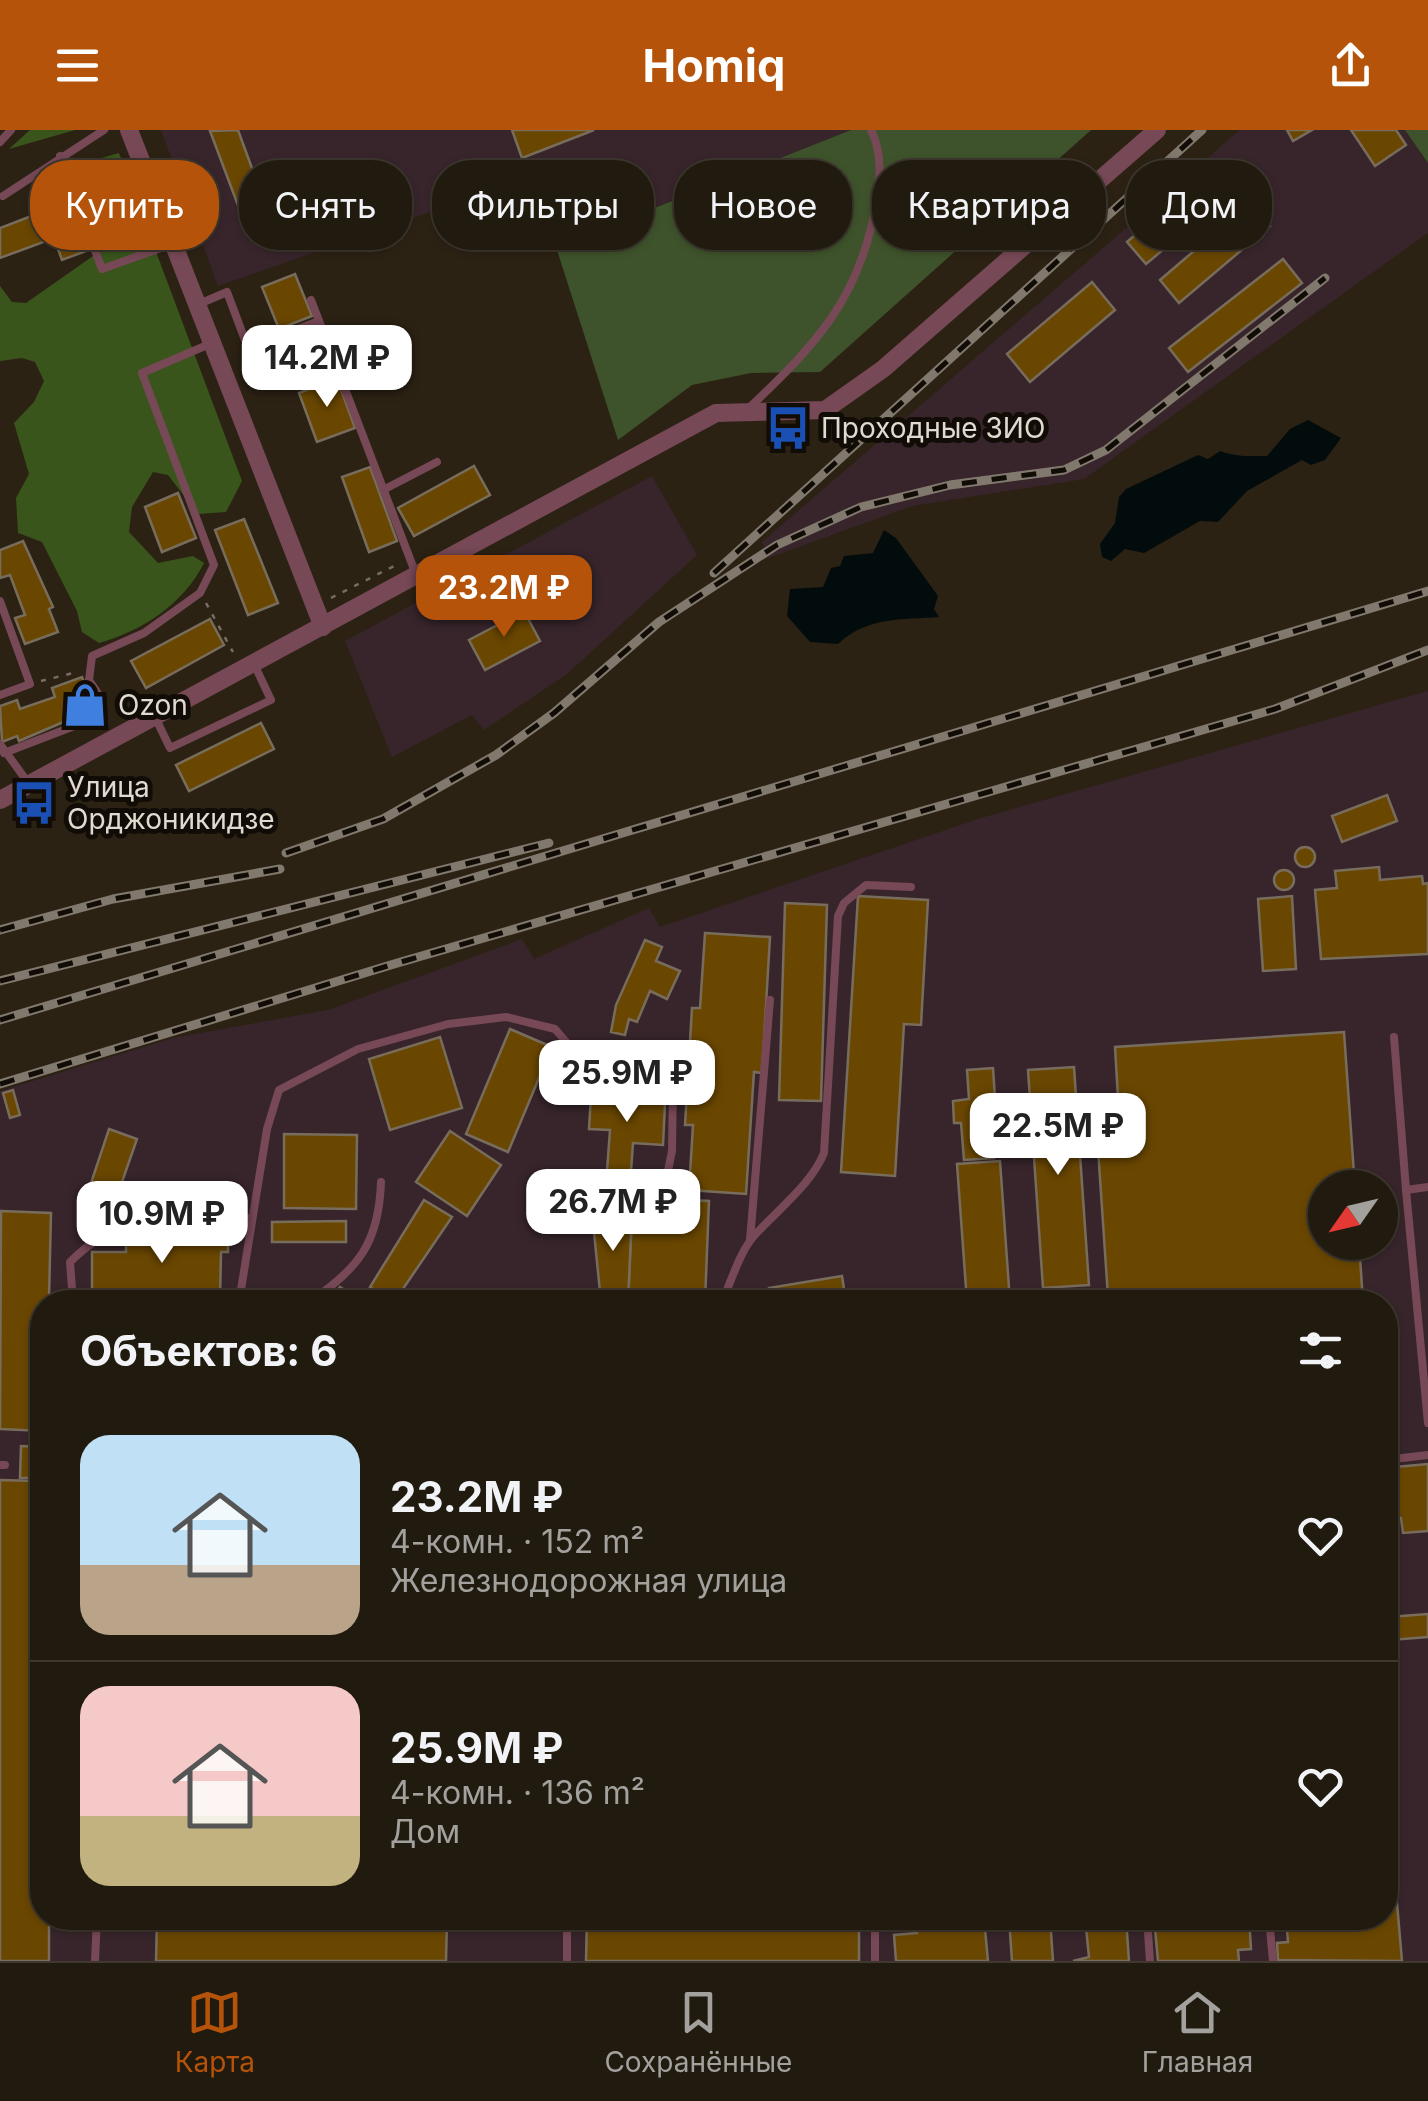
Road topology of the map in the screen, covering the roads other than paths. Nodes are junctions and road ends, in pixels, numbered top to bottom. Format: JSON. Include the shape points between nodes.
{"nodes":[{"id":1,"x":11,"y":130,"type":"edge"},
{"id":2,"x":104,"y":130,"type":"edge"},
{"id":3,"x":129,"y":130,"type":"edge"},
{"id":4,"x":871,"y":130,"type":"edge"},
{"id":5,"x":1156,"y":130,"type":"edge"},
{"id":6,"x":0,"y":142,"type":"edge"},
{"id":7,"x":60,"y":156,"type":"junction"},
{"id":8,"x":61,"y":160,"type":"edge"},
{"id":9,"x":141,"y":160,"type":"edge"},
{"id":10,"x":3,"y":196,"type":"dead end"},
{"id":11,"x":95,"y":250,"type":"edge"},
{"id":12,"x":157,"y":250,"type":"edge"},
{"id":13,"x":176,"y":250,"type":"edge"},
{"id":14,"x":311,"y":300,"type":"dead end"},
{"id":15,"x":197,"y":304,"type":"junction"},
{"id":16,"x":319,"y":322,"type":"junction"},
{"id":17,"x":212,"y":343,"type":"junction"},
{"id":18,"x":746,"y":412,"type":"junction"},
{"id":19,"x":437,"y":462,"type":"dead end"},
{"id":20,"x":382,"y":490,"type":"junction"},
{"id":21,"x":416,"y":577,"type":"junction"},
{"id":22,"x":425,"y":598,"type":"dead end"},
{"id":23,"x":0,"y":601,"type":"edge"},
{"id":24,"x":323,"y":627,"type":"junction"},
{"id":25,"x":254,"y":664,"type":"junction"},
{"id":26,"x":0,"y":695,"type":"edge"},
{"id":27,"x":155,"y":717,"type":"junction"},
{"id":28,"x":0,"y":744,"type":"edge"},
{"id":29,"x":4,"y":754,"type":"junction"},
{"id":30,"x":29,"y":784,"type":"junction"},
{"id":31,"x":0,"y":800,"type":"edge"},
{"id":32,"x":911,"y":887,"type":"dead end"},
{"id":33,"x":770,"y":1000,"type":"dead end"},
{"id":34,"x":1394,"y":1037,"type":"dead end"},
{"id":35,"x":381,"y":1182,"type":"dead end"},
{"id":36,"x":1428,"y":1188,"type":"edge"},
{"id":37,"x":1406,"y":1190,"type":"junction"},
{"id":38,"x":663,"y":1196,"type":"dead end"},
{"id":39,"x":252,"y":1218,"type":"junction"},
{"id":40,"x":750,"y":1240,"type":"junction"},
{"id":41,"x":71,"y":1290,"type":"edge"},
{"id":42,"x":241,"y":1290,"type":"edge"},
{"id":43,"x":326,"y":1290,"type":"edge"},
{"id":44,"x":727,"y":1290,"type":"edge"},
{"id":45,"x":1428,"y":1423,"type":"edge"},
{"id":46,"x":1428,"y":1454,"type":"edge"},
{"id":47,"x":1398,"y":1458,"type":"edge"},
{"id":48,"x":96,"y":1930,"type":"edge"},
{"id":49,"x":568,"y":1930,"type":"edge"},
{"id":50,"x":875,"y":1930,"type":"edge"},
{"id":51,"x":1148,"y":1930,"type":"edge"},
{"id":52,"x":1270,"y":1930,"type":"edge"},
{"id":53,"x":95,"y":1961,"type":"edge"},
{"id":54,"x":567,"y":1961,"type":"edge"},
{"id":55,"x":875,"y":1961,"type":"edge"},
{"id":56,"x":1150,"y":1961,"type":"edge"},
{"id":57,"x":1273,"y":1961,"type":"edge"}],
"edges":[{"from":1,"to":6,"type":"lane"},
{"from":2,"to":7,"type":"lane"},
{"from":3,"to":9,"type":"street"},
{"from":4,"to":18,"type":"lane","via":[[880,150],[878,192],[868,245],[841,309]]},
{"from":5,"to":18,"type":"street","via":[[882,369],[825,410]]},
{"from":7,"to":8,"type":"lane"},
{"from":7,"to":10,"type":"lane"},
{"from":11,"to":12,"type":"lane","via":[[102,269]]},
{"from":13,"to":15,"type":"street"},
{"from":14,"to":16,"type":"lane"},
{"from":15,"to":16,"type":"lane","via":[[226,292],[248,348]]},
{"from":15,"to":17,"type":"street"},
{"from":16,"to":20,"type":"lane"},
{"from":17,"to":24,"type":"street"},
{"from":17,"to":29,"type":"lane","via":[[142,373],[214,565],[200,593],[144,633],[92,656],[88,669],[104,715]]},
{"from":18,"to":21,"type":"street","via":[[716,414]]},
{"from":19,"to":20,"type":"lane"},
{"from":20,"to":21,"type":"lane"},
{"from":21,"to":22,"type":"lane"},
{"from":21,"to":24,"type":"street"},
{"from":23,"to":26,"type":"lane","via":[[30,684]]},
{"from":24,"to":25,"type":"street"},
{"from":25,"to":27,"type":"street"},
{"from":25,"to":27,"type":"lane","via":[[270,700],[170,748]]},
{"from":27,"to":30,"type":"street"},
{"from":28,"to":29,"type":"lane"},
{"from":29,"to":30,"type":"lane"},
{"from":30,"to":31,"type":"street"},
{"from":32,"to":40,"type":"lane","via":[[866,885],[838,916],[824,1153],[813,1179],[793,1190]]},
{"from":33,"to":40,"type":"lane"},
{"from":34,"to":37,"type":"lane"},
{"from":35,"to":43,"type":"lane","via":[[380,1220],[354,1270]]},
{"from":36,"to":37,"type":"lane"},
{"from":37,"to":45,"type":"lane"},
{"from":38,"to":39,"type":"lane","via":[[672,1151],[673,1081],[663,1072],[580,1058],[555,1029],[506,1017],[448,1024],[358,1049],[279,1090]]},
{"from":39,"to":41,"type":"lane","via":[[134,1220],[92,1241],[70,1262]]},
{"from":39,"to":42,"type":"lane"},
{"from":40,"to":44,"type":"lane"},
{"from":46,"to":47,"type":"lane"},
{"from":48,"to":53,"type":"lane"},
{"from":49,"to":54,"type":"lane"},
{"from":50,"to":55,"type":"lane"},
{"from":51,"to":56,"type":"lane"},
{"from":52,"to":57,"type":"lane"}]}
